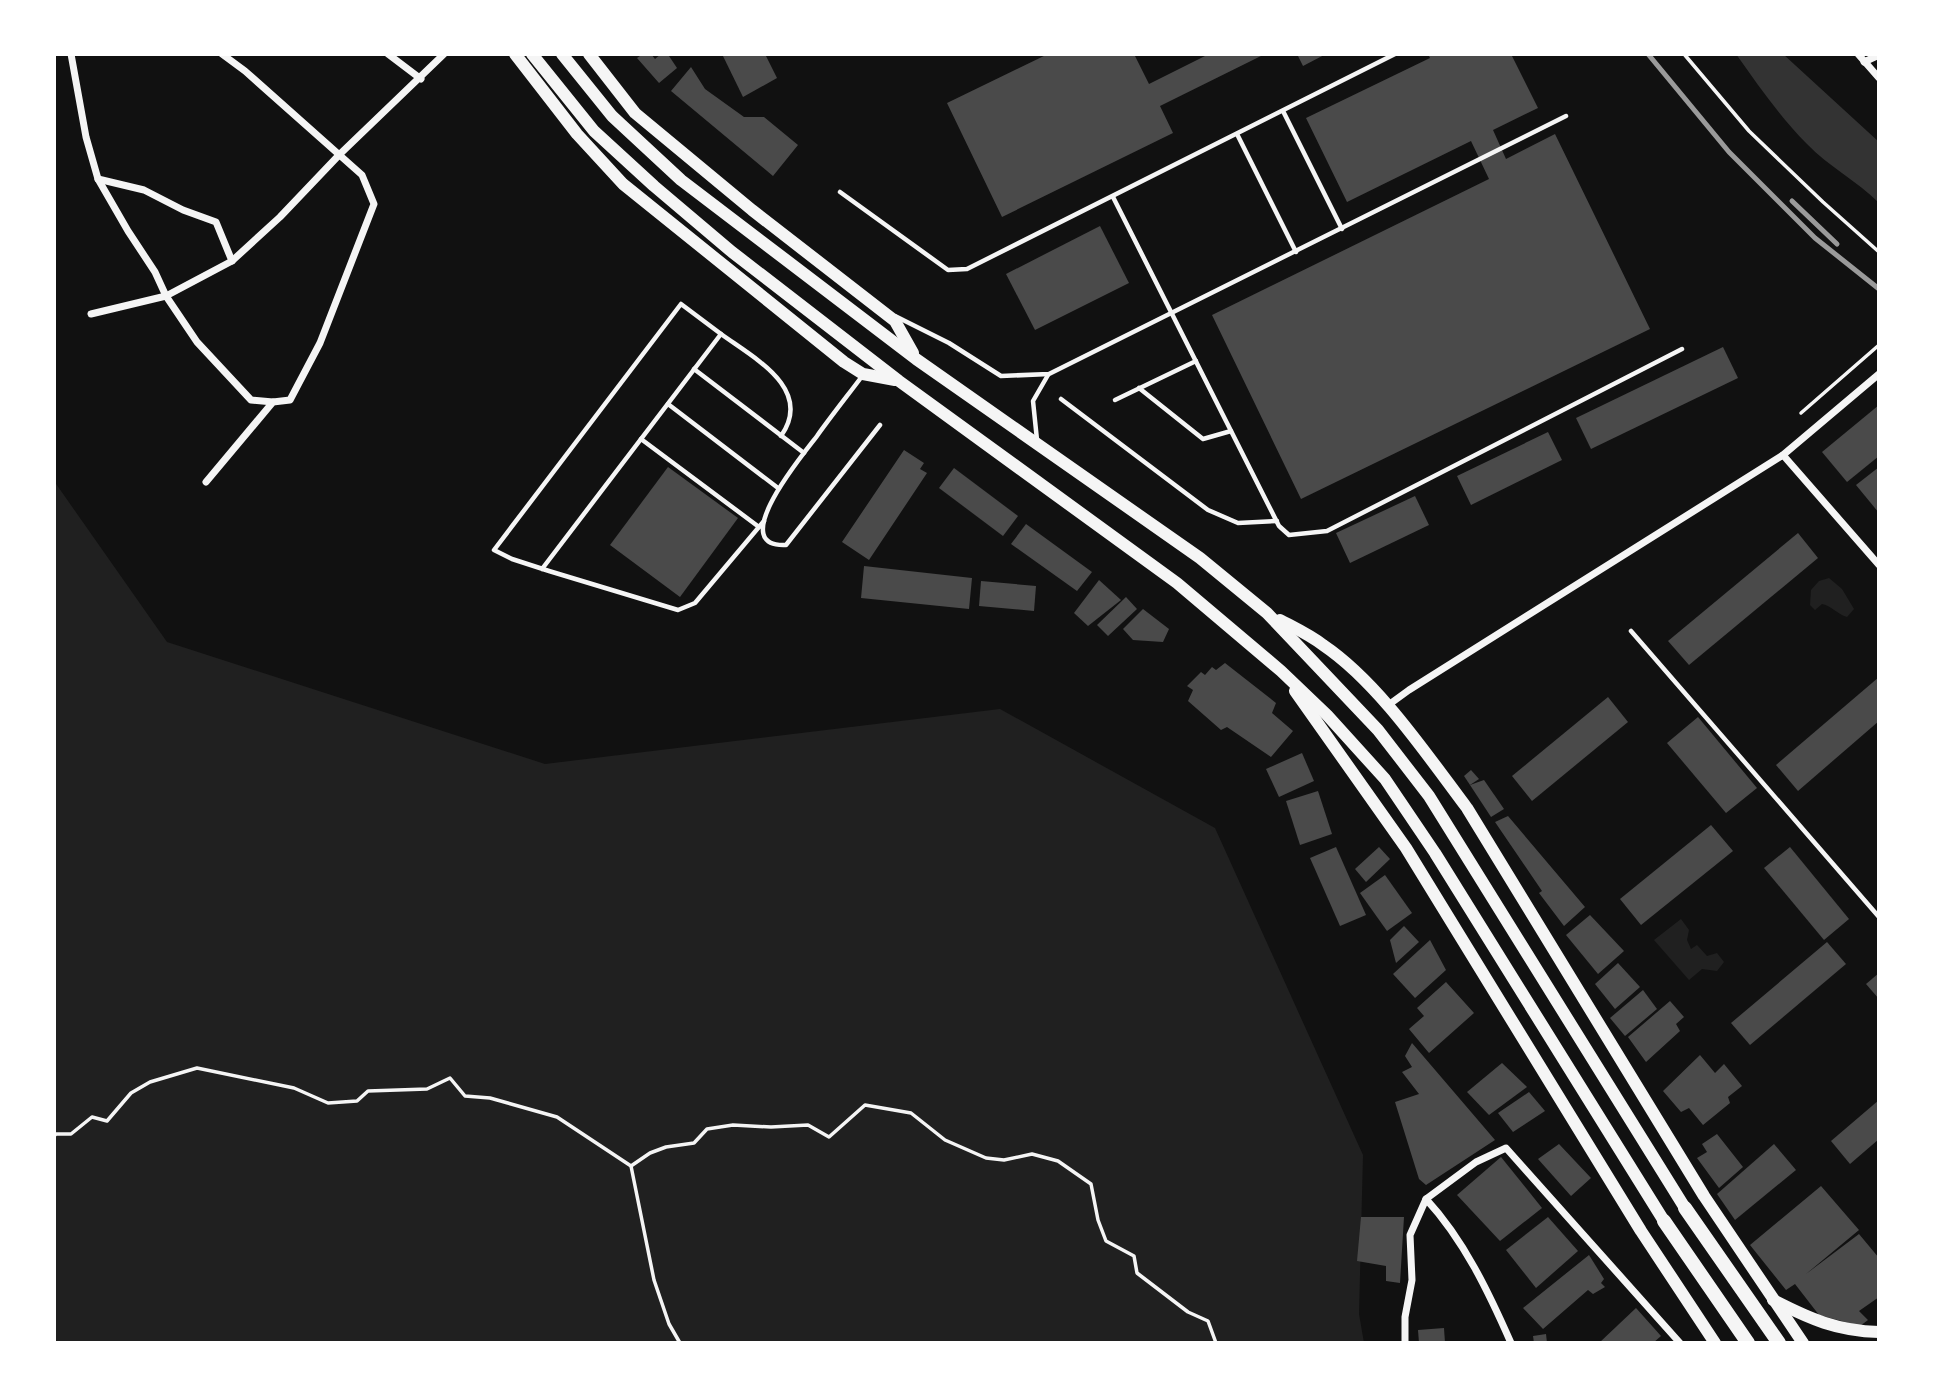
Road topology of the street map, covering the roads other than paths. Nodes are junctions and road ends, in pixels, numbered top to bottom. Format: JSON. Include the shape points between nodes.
{"nodes":[{"id":1,"x":71,"y":54,"type":"edge"},
{"id":2,"x":222,"y":54,"type":"edge"},
{"id":3,"x":388,"y":54,"type":"edge"},
{"id":4,"x":444,"y":54,"type":"edge"},
{"id":5,"x":515,"y":54,"type":"edge"},
{"id":6,"x":532,"y":54,"type":"edge"},
{"id":7,"x":562,"y":54,"type":"edge"},
{"id":8,"x":589,"y":54,"type":"edge"},
{"id":9,"x":1395,"y":54,"type":"edge"},
{"id":10,"x":1858,"y":54,"type":"edge"},
{"id":11,"x":1879,"y":55,"type":"edge"},
{"id":12,"x":1864,"y":62,"type":"junction"},
{"id":13,"x":1879,"y":78,"type":"edge"},
{"id":14,"x":421,"y":79,"type":"junction"},
{"id":15,"x":1283,"y":111,"type":"junction"},
{"id":16,"x":1566,"y":116,"type":"dead end"},
{"id":17,"x":1237,"y":134,"type":"junction"},
{"id":18,"x":340,"y":154,"type":"junction"},
{"id":19,"x":98,"y":179,"type":"junction"},
{"id":20,"x":840,"y":192,"type":"dead end"},
{"id":21,"x":1113,"y":197,"type":"junction"},
{"id":22,"x":1342,"y":229,"type":"junction"},
{"id":23,"x":1296,"y":252,"type":"junction"},
{"id":24,"x":232,"y":261,"type":"junction"},
{"id":25,"x":166,"y":296,"type":"junction"},
{"id":26,"x":873,"y":304,"type":"junction"},
{"id":27,"x":91,"y":314,"type":"dead end"},
{"id":28,"x":1172,"y":314,"type":"junction"},
{"id":29,"x":721,"y":334,"type":"junction"},
{"id":30,"x":1682,"y":349,"type":"dead end"},
{"id":31,"x":916,"y":359,"type":"junction"},
{"id":32,"x":1196,"y":361,"type":"junction"},
{"id":33,"x":694,"y":369,"type":"junction"},
{"id":34,"x":863,"y":374,"type":"junction"},
{"id":35,"x":1049,"y":374,"type":"junction"},
{"id":36,"x":1879,"y":374,"type":"edge"},
{"id":37,"x":899,"y":381,"type":"junction"},
{"id":38,"x":1139,"y":388,"type":"junction"},
{"id":39,"x":1061,"y":399,"type":"dead end"},
{"id":40,"x":1115,"y":400,"type":"dead end"},
{"id":41,"x":273,"y":402,"type":"junction"},
{"id":42,"x":668,"y":404,"type":"junction"},
{"id":43,"x":880,"y":425,"type":"dead end"},
{"id":44,"x":1231,"y":430,"type":"junction"},
{"id":45,"x":781,"y":436,"type":"junction"},
{"id":46,"x":641,"y":439,"type":"junction"},
{"id":47,"x":1037,"y":444,"type":"junction"},
{"id":48,"x":804,"y":453,"type":"junction"},
{"id":49,"x":1783,"y":454,"type":"junction"},
{"id":50,"x":205,"y":482,"type":"dead end"},
{"id":51,"x":778,"y":488,"type":"junction"},
{"id":52,"x":764,"y":521,"type":"junction"},
{"id":53,"x":1277,"y":521,"type":"junction"},
{"id":54,"x":759,"y":527,"type":"junction"},
{"id":55,"x":1879,"y":565,"type":"edge"},
{"id":56,"x":542,"y":569,"type":"junction"},
{"id":57,"x":1267,"y":613,"type":"junction"},
{"id":58,"x":1631,"y":631,"type":"dead end"},
{"id":59,"x":1281,"y":671,"type":"junction"},
{"id":60,"x":1387,"y":706,"type":"junction"},
{"id":61,"x":1879,"y":917,"type":"edge"},
{"id":62,"x":1426,"y":1199,"type":"junction"},
{"id":63,"x":1685,"y":1208,"type":"joint"},
{"id":64,"x":1664,"y":1221,"type":"joint"},
{"id":65,"x":1773,"y":1300,"type":"junction"},
{"id":66,"x":1879,"y":1332,"type":"edge"},
{"id":67,"x":1405,"y":1343,"type":"edge"},
{"id":68,"x":1511,"y":1343,"type":"edge"},
{"id":69,"x":1680,"y":1343,"type":"edge"},
{"id":70,"x":1715,"y":1343,"type":"edge"},
{"id":71,"x":1748,"y":1343,"type":"edge"},
{"id":72,"x":1779,"y":1343,"type":"edge"},
{"id":73,"x":1803,"y":1343,"type":"edge"}],
"edges":[{"from":1,"to":19,"type":"street"},
{"from":2,"to":18,"type":"street"},
{"from":3,"to":14,"type":"street"},
{"from":4,"to":14,"type":"street"},
{"from":5,"to":34,"type":"main road","via":[[623,184]]},
{"from":6,"to":37,"type":"main road","via":[[594,131],[654,186]]},
{"from":7,"to":31,"type":"main road","via":[[612,116],[681,180]]},
{"from":8,"to":26,"type":"main road","via":[[635,113]]},
{"from":9,"to":15,"type":"lane"},
{"from":10,"to":12,"type":"street"},
{"from":11,"to":12,"type":"street"},
{"from":12,"to":13,"type":"street"},
{"from":14,"to":18,"type":"street"},
{"from":15,"to":17,"type":"lane"},
{"from":15,"to":22,"type":"lane"},
{"from":16,"to":22,"type":"lane"},
{"from":17,"to":21,"type":"lane"},
{"from":17,"to":23,"type":"lane"},
{"from":18,"to":24,"type":"street"},
{"from":18,"to":41,"type":"street","via":[[362,175],[374,204],[320,343],[290,400]]},
{"from":19,"to":24,"type":"street","via":[[144,190],[216,222]]},
{"from":19,"to":25,"type":"street"},
{"from":20,"to":21,"type":"lane","via":[[948,270],[967,269]]},
{"from":21,"to":28,"type":"lane"},
{"from":22,"to":23,"type":"lane"},
{"from":23,"to":28,"type":"lane"},
{"from":24,"to":25,"type":"street"},
{"from":25,"to":27,"type":"street"},
{"from":25,"to":41,"type":"street","via":[[197,342],[251,400]]},
{"from":26,"to":31,"type":"main road","via":[[895,321]]},
{"from":26,"to":35,"type":"lane","via":[[1001,376]]},
{"from":28,"to":32,"type":"lane"},
{"from":28,"to":35,"type":"lane"},
{"from":29,"to":33,"type":"lane"},
{"from":29,"to":45,"type":"lane","via":[[785,387],[792,405],[789,425]]},
{"from":29,"to":56,"type":"lane","via":[[681,304],[494,550]]},
{"from":30,"to":53,"type":"lane","via":[[1327,531],[1289,535]]},
{"from":31,"to":47,"type":"main road"},
{"from":32,"to":38,"type":"lane"},
{"from":32,"to":44,"type":"lane"},
{"from":33,"to":42,"type":"lane"},
{"from":33,"to":45,"type":"lane"},
{"from":34,"to":37,"type":"main road"},
{"from":34,"to":48,"type":"lane"},
{"from":35,"to":47,"type":"lane","via":[[1033,401]]},
{"from":36,"to":49,"type":"street"},
{"from":37,"to":59,"type":"main road","via":[[1177,583]]},
{"from":38,"to":40,"type":"lane"},
{"from":38,"to":44,"type":"lane","via":[[1203,439]]},
{"from":39,"to":53,"type":"lane","via":[[1208,510],[1238,523]]},
{"from":41,"to":50,"type":"street"},
{"from":42,"to":46,"type":"lane"},
{"from":42,"to":51,"type":"lane"},
{"from":43,"to":52,"type":"lane","via":[[786,545],[775,546],[767,540]]},
{"from":44,"to":53,"type":"lane"},
{"from":45,"to":48,"type":"lane"},
{"from":46,"to":54,"type":"lane"},
{"from":46,"to":56,"type":"lane"},
{"from":47,"to":57,"type":"main road","via":[[1200,558]]},
{"from":48,"to":51,"type":"lane"},
{"from":49,"to":55,"type":"street"},
{"from":49,"to":60,"type":"street"},
{"from":51,"to":52,"type":"lane"},
{"from":52,"to":54,"type":"lane"},
{"from":54,"to":56,"type":"lane","via":[[695,603],[678,610]]},
{"from":57,"to":60,"type":"main road","via":[[1324,645]]},
{"from":57,"to":63,"type":"main road","via":[[1378,730],[1429,796]]},
{"from":58,"to":61,"type":"lane"},
{"from":59,"to":64,"type":"main road","via":[[1385,779]]},
{"from":59,"to":70,"type":"main road","via":[[1406,848]]},
{"from":60,"to":65,"type":"main road","via":[[1467,808],[1704,1196]]},
{"from":62,"to":67,"type":"street","via":[[1410,1235],[1412,1280]]},
{"from":62,"to":68,"type":"street","via":[[1475,1268]]},
{"from":62,"to":69,"type":"street","via":[[1476,1162],[1506,1148]]},
{"from":63,"to":72,"type":"highway"},
{"from":64,"to":71,"type":"highway"},
{"from":65,"to":66,"type":"main road","via":[[1817,1322]]},
{"from":65,"to":73,"type":"main road"}]}
